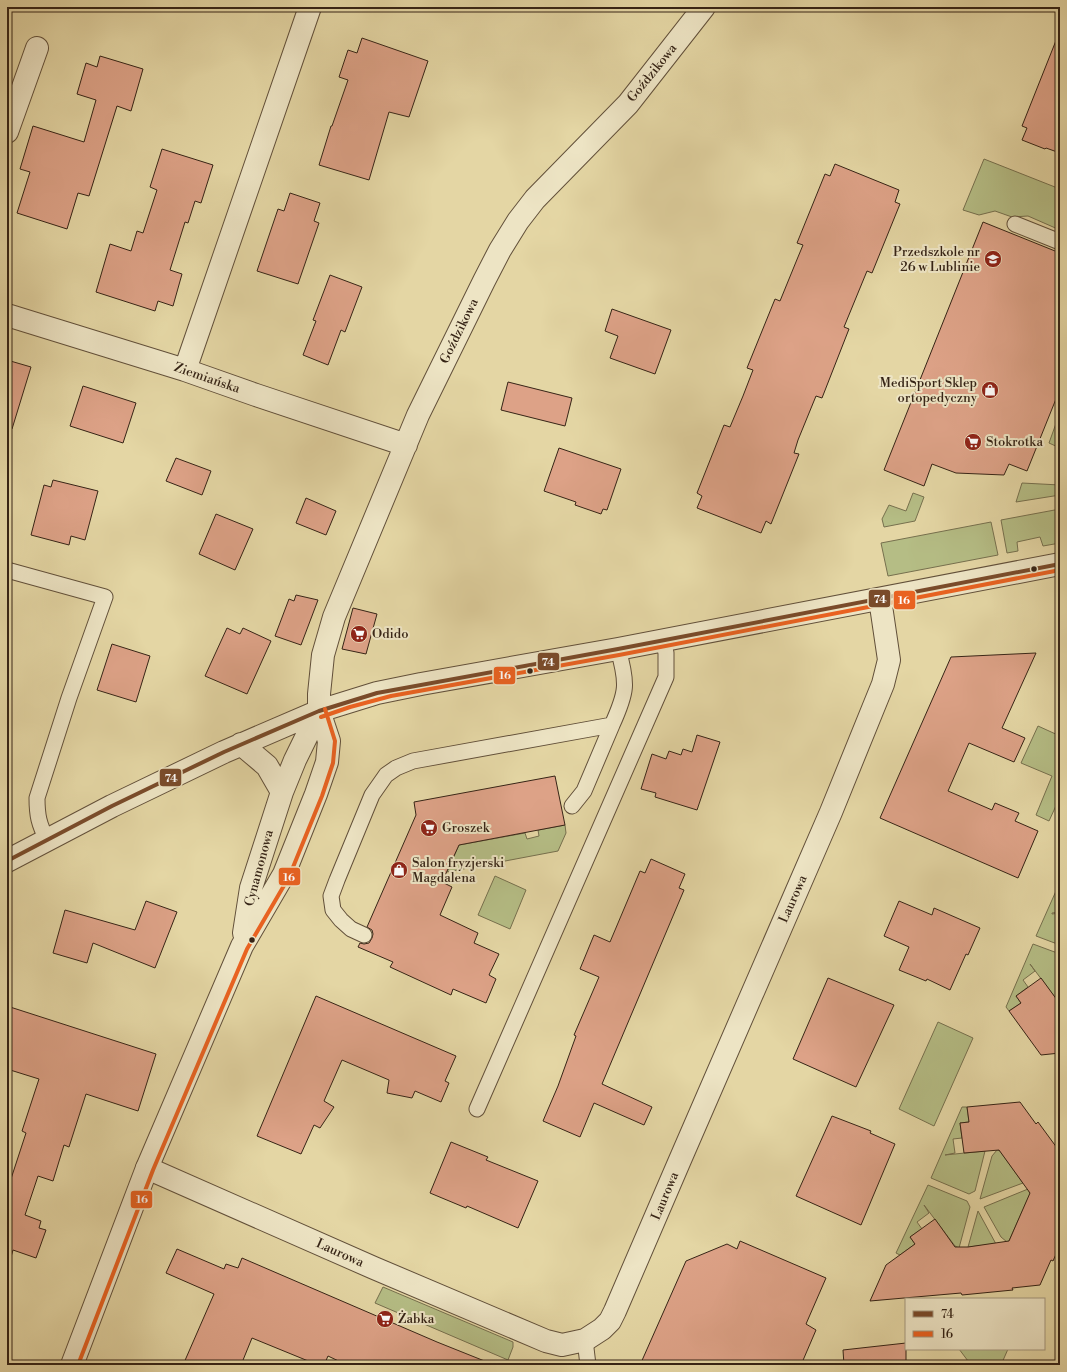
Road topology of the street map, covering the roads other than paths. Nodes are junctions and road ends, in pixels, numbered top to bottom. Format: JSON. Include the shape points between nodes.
{"nodes":[{"id":1,"x":310,"y":7,"type":"edge"},
{"id":2,"x":704,"y":7,"type":"edge"},
{"id":3,"x":37,"y":48,"type":"dead end"},
{"id":4,"x":7,"y":132,"type":"edge"},
{"id":5,"x":1015,"y":224,"type":"dead end"},
{"id":6,"x":1060,"y":242,"type":"edge"},
{"id":7,"x":7,"y":315,"type":"edge"},
{"id":8,"x":185,"y":370,"type":"junction"},
{"id":9,"x":406,"y":445,"type":"junction"},
{"id":10,"x":1060,"y":564,"type":"edge"},
{"id":11,"x":7,"y":570,"type":"edge"},
{"id":12,"x":880,"y":599,"type":"junction"},
{"id":13,"x":663,"y":640,"type":"junction"},
{"id":14,"x":618,"y":649,"type":"junction"},
{"id":15,"x":319,"y":711,"type":"junction"},
{"id":16,"x":612,"y":725,"type":"junction"},
{"id":17,"x":241,"y":744,"type":"junction"},
{"id":18,"x":282,"y":792,"type":"junction"},
{"id":19,"x":572,"y":806,"type":"dead end"},
{"id":20,"x":47,"y":840,"type":"junction"},
{"id":21,"x":7,"y":861,"type":"edge"},
{"id":22,"x":364,"y":935,"type":"dead end"},
{"id":23,"x":242,"y":946,"type":"junction"},
{"id":24,"x":477,"y":1109,"type":"dead end"},
{"id":25,"x":147,"y":1168,"type":"junction"},
{"id":26,"x":585,"y":1340,"type":"junction"},
{"id":27,"x":72,"y":1365,"type":"edge"},
{"id":28,"x":588,"y":1365,"type":"edge"}],
"edges":[{"from":1,"to":8,"type":"street"},
{"from":2,"to":9,"type":"street","name":"Goździkowa","via":[[628,104],[535,199],[518,221],[484,281],[418,414]]},
{"from":3,"to":4,"type":"street"},
{"from":5,"to":6,"type":"lane"},
{"from":7,"to":8,"type":"street","name":"Ziemiańska"},
{"from":8,"to":9,"type":"street","name":"Ziemiańska"},
{"from":9,"to":15,"type":"street","name":"Goździkowa","via":[[334,618],[323,655]]},
{"from":10,"to":12,"type":"street"},
{"from":11,"to":20,"type":"lane","via":[[105,597],[69,698],[38,798],[37,814]]},
{"from":12,"to":13,"type":"street"},
{"from":12,"to":26,"type":"street","name":"Laurowa","via":[[889,660],[883,684],[866,727],[615,1312],[602,1329]]},
{"from":13,"to":14,"type":"street"},
{"from":13,"to":24,"type":"lane","via":[[666,677]]},
{"from":14,"to":15,"type":"street","via":[[390,690]]},
{"from":14,"to":16,"type":"lane","via":[[625,675],[625,689]]},
{"from":15,"to":17,"type":"street"},
{"from":15,"to":18,"type":"street","name":"Cynamonowa"},
{"from":15,"to":23,"type":"street","name":"Cynamonowa","via":[[329,741],[327,762],[284,874]]},
{"from":16,"to":19,"type":"lane","via":[[584,791]]},
{"from":16,"to":22,"type":"lane","via":[[413,761],[386,775],[372,795],[331,896],[332,910],[351,928]]},
{"from":17,"to":18,"type":"street","via":[[267,766]]},
{"from":17,"to":20,"type":"street"},
{"from":18,"to":23,"type":"street","name":"Cynamonowa","via":[[251,888]]},
{"from":20,"to":21,"type":"street"},
{"from":23,"to":25,"type":"street","name":"Cynamonowa"},
{"from":25,"to":26,"type":"street","name":"Laurowa","via":[[546,1341],[562,1345]]},
{"from":25,"to":27,"type":"street","name":"Cynamonowa"},
{"from":26,"to":28,"type":"lane"}]}
